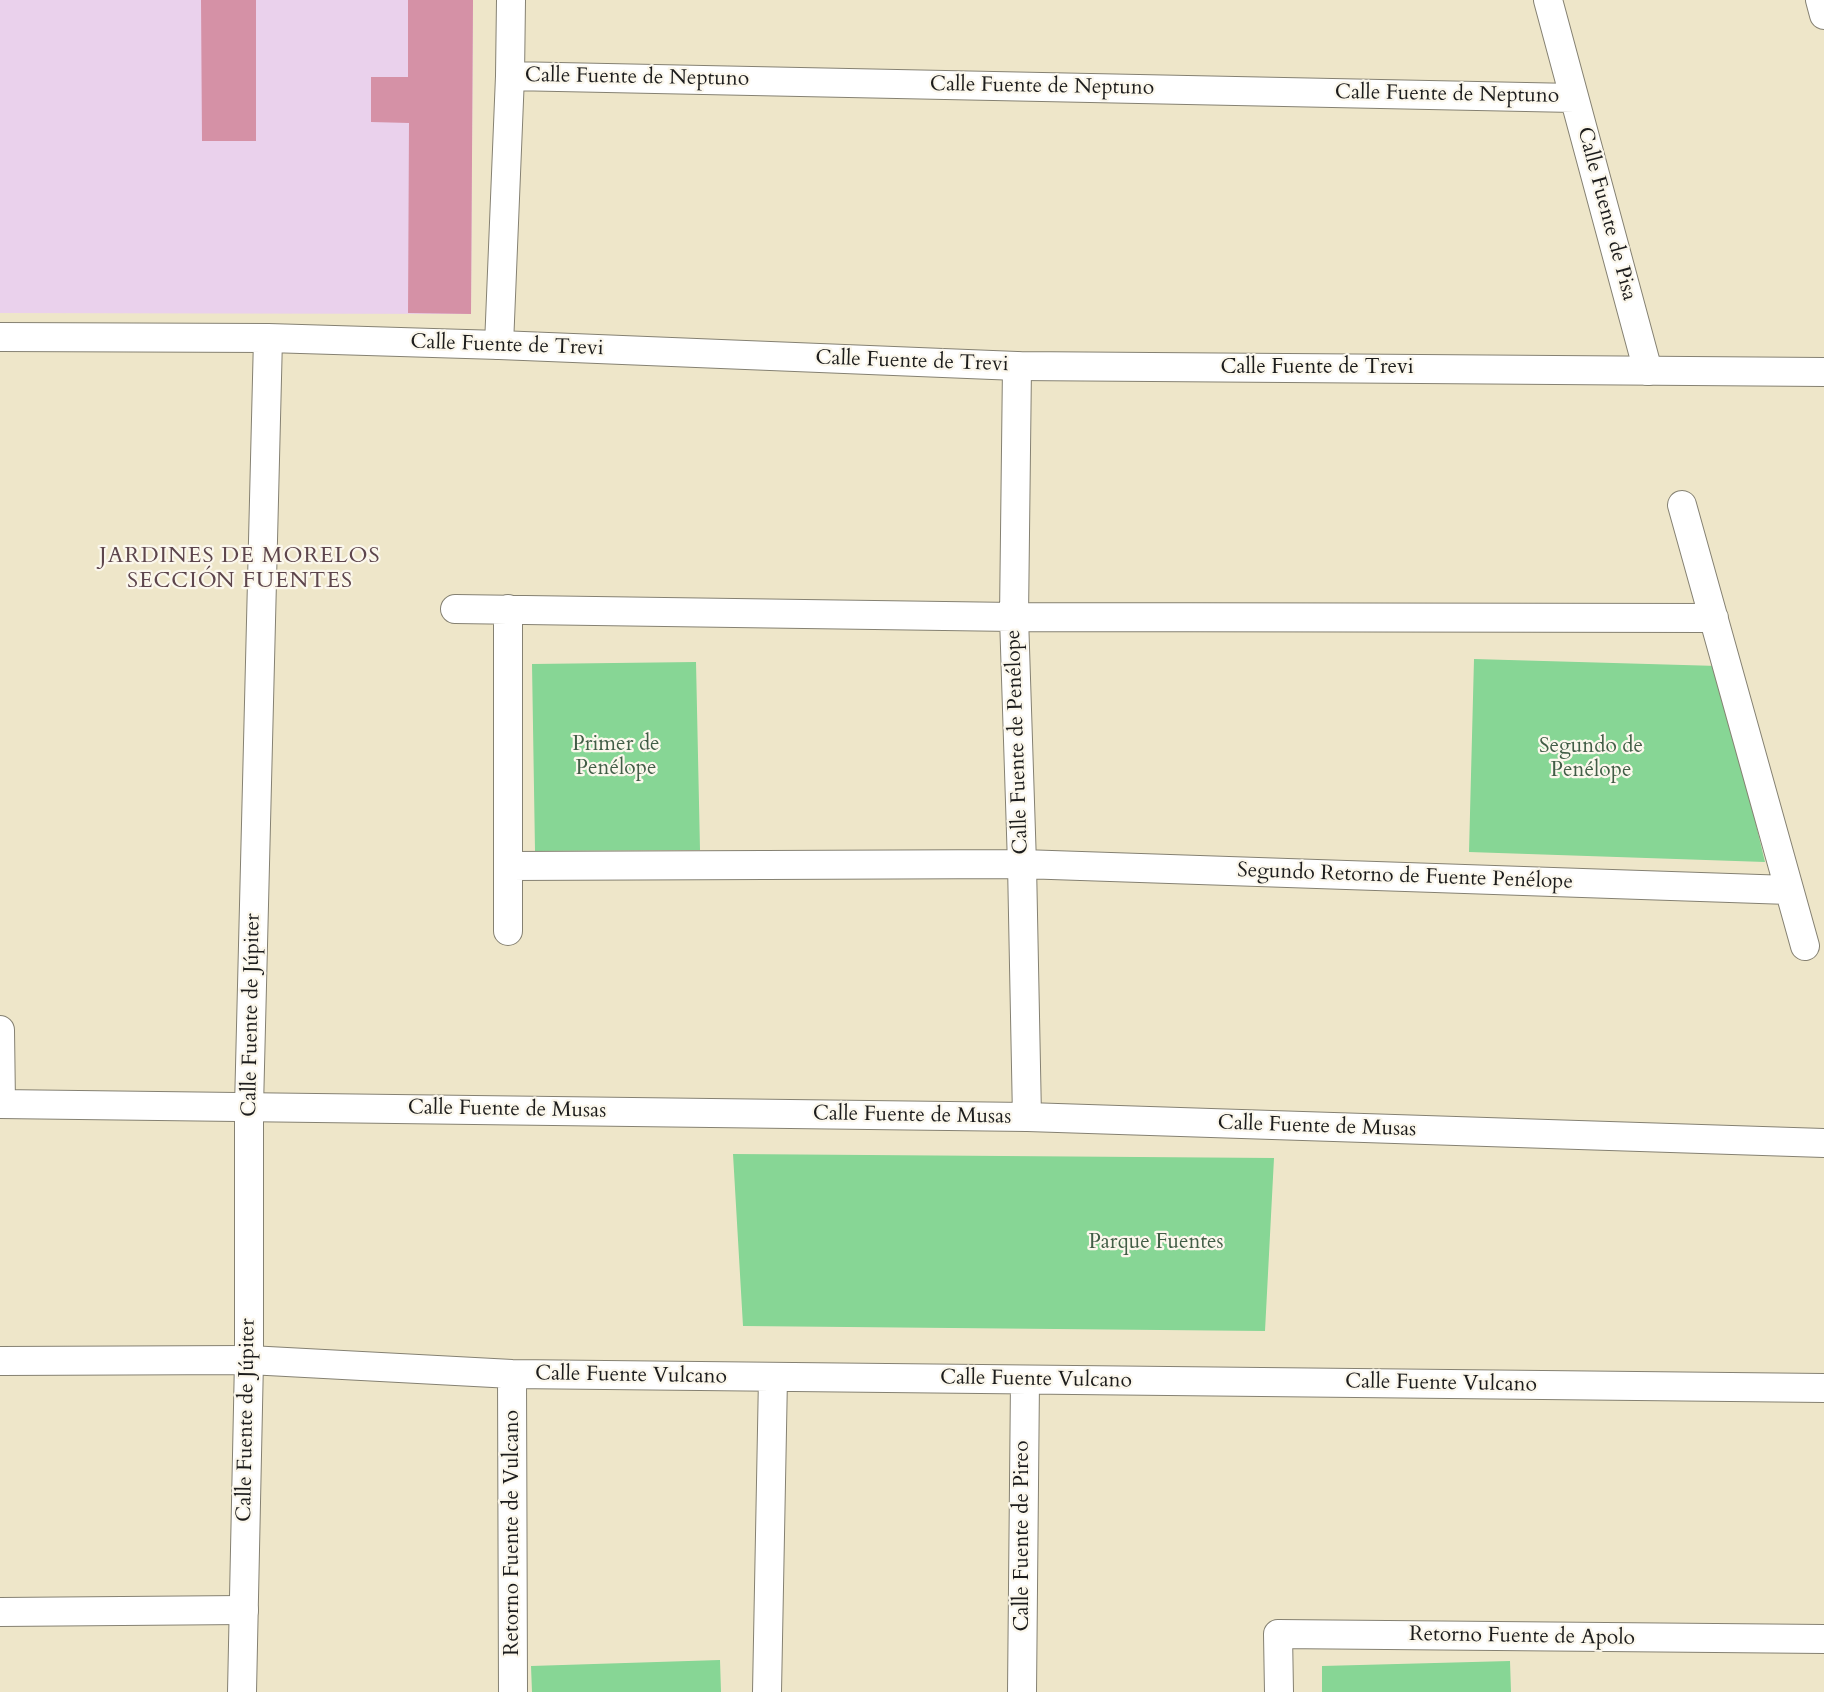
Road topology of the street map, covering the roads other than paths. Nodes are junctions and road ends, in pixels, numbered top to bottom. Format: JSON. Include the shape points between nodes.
{"nodes":[{"id":1,"x":511,"y":0,"type":"edge"},
{"id":2,"x":1548,"y":0,"type":"edge"},
{"id":3,"x":1820,"y":0,"type":"edge"},
{"id":4,"x":1824,"y":15,"type":"edge"},
{"id":5,"x":510,"y":76,"type":"junction"},
{"id":6,"x":1574,"y":98,"type":"junction"},
{"id":7,"x":0,"y":336,"type":"edge"},
{"id":8,"x":268,"y":338,"type":"junction"},
{"id":9,"x":499,"y":345,"type":"junction"},
{"id":10,"x":1017,"y":366,"type":"junction"},
{"id":11,"x":1648,"y":371,"type":"junction"},
{"id":12,"x":1824,"y":372,"type":"edge"},
{"id":13,"x":1682,"y":505,"type":"dead end"},
{"id":14,"x":455,"y":609,"type":"dead end"},
{"id":15,"x":508,"y":609,"type":"junction"},
{"id":16,"x":1014,"y":617,"type":"junction"},
{"id":17,"x":1714,"y":618,"type":"junction"},
{"id":18,"x":1022,"y":864,"type":"junction"},
{"id":19,"x":508,"y":866,"type":"junction"},
{"id":20,"x":1789,"y":890,"type":"junction"},
{"id":21,"x":508,"y":931,"type":"dead end"},
{"id":22,"x":1805,"y":946,"type":"dead end"},
{"id":23,"x":0,"y":1030,"type":"edge"},
{"id":24,"x":1,"y":1104,"type":"edge"},
{"id":25,"x":249,"y":1106,"type":"junction"},
{"id":26,"x":1027,"y":1117,"type":"junction"},
{"id":27,"x":1824,"y":1143,"type":"edge"},
{"id":28,"x":249,"y":1360,"type":"junction"},
{"id":29,"x":0,"y":1361,"type":"edge"},
{"id":30,"x":512,"y":1374,"type":"junction"},
{"id":31,"x":773,"y":1378,"type":"junction"},
{"id":32,"x":1025,"y":1380,"type":"junction"},
{"id":33,"x":1824,"y":1388,"type":"edge"},
{"id":34,"x":244,"y":1610,"type":"junction"},
{"id":35,"x":0,"y":1612,"type":"edge"},
{"id":36,"x":1824,"y":1639,"type":"edge"},
{"id":37,"x":242,"y":1692,"type":"edge"},
{"id":38,"x":513,"y":1692,"type":"edge"},
{"id":39,"x":767,"y":1692,"type":"edge"},
{"id":40,"x":1022,"y":1692,"type":"edge"},
{"id":41,"x":1279,"y":1692,"type":"edge"}],
"edges":[{"from":1,"to":5,"type":"street"},
{"from":2,"to":6,"type":"street","name":"Calle Fuente de Pisa"},
{"from":3,"to":4,"type":"street"},
{"from":5,"to":6,"type":"street","name":"Calle Fuente de Neptuno"},
{"from":5,"to":9,"type":"street"},
{"from":6,"to":11,"type":"street","name":"Calle Fuente de Pisa"},
{"from":7,"to":8,"type":"street","name":"Calle Fuente de Trevi"},
{"from":8,"to":9,"type":"street","name":"Calle Fuente de Trevi"},
{"from":8,"to":25,"type":"street","name":"Calle Fuente de Júpiter"},
{"from":9,"to":10,"type":"street","name":"Calle Fuente de Trevi"},
{"from":10,"to":11,"type":"street","name":"Calle Fuente de Trevi"},
{"from":10,"to":16,"type":"street","name":"Calle Fuente de Penélope"},
{"from":11,"to":12,"type":"street","name":"Calle Fuente de Trevi"},
{"from":13,"to":17,"type":"street"},
{"from":14,"to":15,"type":"street"},
{"from":15,"to":16,"type":"street"},
{"from":15,"to":19,"type":"street"},
{"from":16,"to":17,"type":"street"},
{"from":16,"to":18,"type":"street","name":"Calle Fuente de Penélope"},
{"from":17,"to":20,"type":"street"},
{"from":18,"to":19,"type":"street","name":"Segundo Retorno de Fuente Penélope"},
{"from":18,"to":20,"type":"street","name":"Segundo Retorno de Fuente Penélope"},
{"from":18,"to":26,"type":"street","name":"Calle Fuente de Penélope"},
{"from":19,"to":21,"type":"street"},
{"from":20,"to":22,"type":"street"},
{"from":23,"to":24,"type":"street"},
{"from":24,"to":25,"type":"street","name":"Calle Fuente de Musas"},
{"from":25,"to":26,"type":"street","name":"Calle Fuente de Musas"},
{"from":25,"to":28,"type":"street","name":"Calle Fuente de Júpiter"},
{"from":26,"to":27,"type":"street","name":"Calle Fuente de Musas"},
{"from":28,"to":29,"type":"street","name":"Calle Fuente Vulcano"},
{"from":28,"to":30,"type":"street","name":"Calle Fuente Vulcano"},
{"from":28,"to":34,"type":"street","name":"Calle Fuente de Júpiter"},
{"from":30,"to":31,"type":"street","name":"Calle Fuente Vulcano"},
{"from":30,"to":38,"type":"street","name":"Retorno Fuente de Vulcano"},
{"from":31,"to":32,"type":"street","name":"Calle Fuente Vulcano"},
{"from":31,"to":39,"type":"street"},
{"from":32,"to":33,"type":"street","name":"Calle Fuente Vulcano"},
{"from":32,"to":40,"type":"street","name":"Calle Fuente de Pireo"},
{"from":34,"to":35,"type":"street"},
{"from":34,"to":37,"type":"street","name":"Calle Fuente de Júpiter"},
{"from":36,"to":41,"type":"street","name":"Retorno Fuente de Apolo","via":[[1278,1634]]}]}
